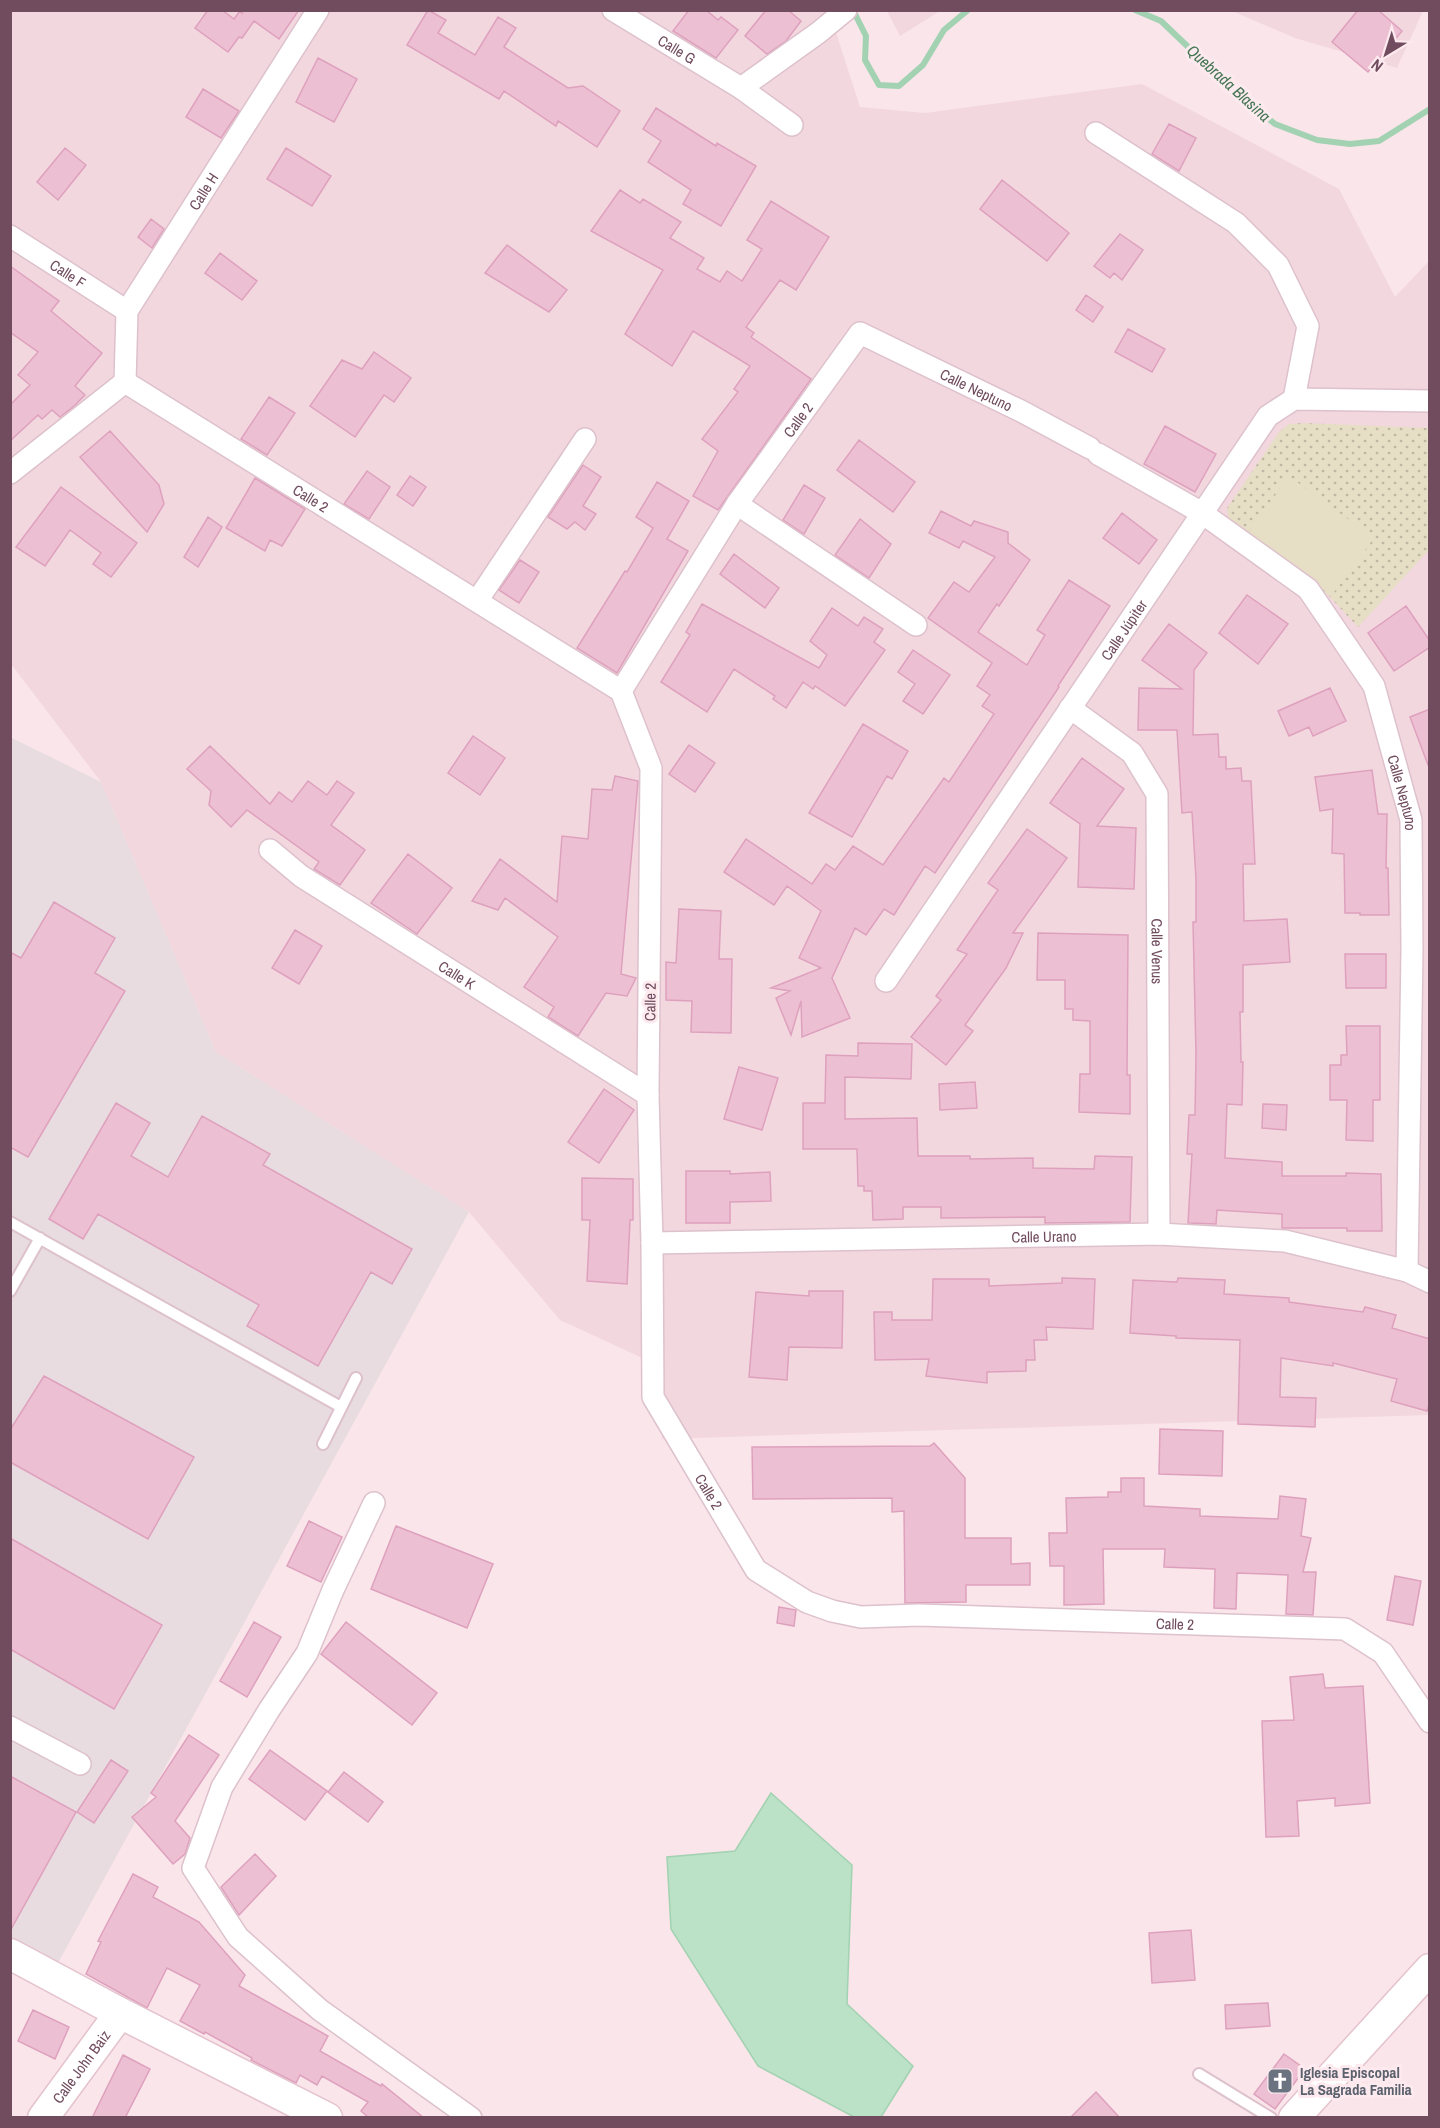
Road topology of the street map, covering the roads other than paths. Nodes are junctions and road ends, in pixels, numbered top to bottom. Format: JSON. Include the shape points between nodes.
{"nodes":[{"id":1,"x":318,"y":10,"type":"edge"},
{"id":2,"x":613,"y":10,"type":"edge"},
{"id":3,"x":846,"y":10,"type":"edge"},
{"id":4,"x":741,"y":88,"type":"junction"},
{"id":5,"x":792,"y":125,"type":"dead end"},
{"id":6,"x":1096,"y":133,"type":"dead end"},
{"id":7,"x":10,"y":236,"type":"edge"},
{"id":8,"x":127,"y":311,"type":"junction"},
{"id":9,"x":860,"y":333,"type":"joint"},
{"id":10,"x":125,"y":382,"type":"junction"},
{"id":11,"x":1294,"y":399,"type":"junction"},
{"id":12,"x":1430,"y":401,"type":"edge"},
{"id":13,"x":585,"y":439,"type":"dead end"},
{"id":14,"x":10,"y":473,"type":"edge"},
{"id":15,"x":737,"y":504,"type":"junction"},
{"id":16,"x":1202,"y":513,"type":"junction"},
{"id":17,"x":477,"y":601,"type":"junction"},
{"id":18,"x":916,"y":625,"type":"dead end"},
{"id":19,"x":621,"y":691,"type":"junction"},
{"id":20,"x":1070,"y":708,"type":"junction"},
{"id":21,"x":270,"y":850,"type":"dead end"},
{"id":22,"x":886,"y":981,"type":"dead end"},
{"id":23,"x":648,"y":1095,"type":"junction"},
{"id":24,"x":10,"y":1222,"type":"edge"},
{"id":25,"x":1159,"y":1234,"type":"junction"},
{"id":26,"x":40,"y":1238,"type":"junction"},
{"id":27,"x":652,"y":1243,"type":"junction"},
{"id":28,"x":1407,"y":1271,"type":"junction"},
{"id":29,"x":1430,"y":1282,"type":"edge"},
{"id":30,"x":10,"y":1291,"type":"edge"},
{"id":31,"x":356,"y":1378,"type":"dead end"},
{"id":32,"x":341,"y":1407,"type":"junction"},
{"id":33,"x":323,"y":1444,"type":"dead end"},
{"id":34,"x":374,"y":1503,"type":"dead end"},
{"id":35,"x":1430,"y":1722,"type":"edge"},
{"id":36,"x":10,"y":1726,"type":"edge"},
{"id":37,"x":80,"y":1764,"type":"dead end"},
{"id":38,"x":10,"y":1954,"type":"edge"},
{"id":39,"x":1430,"y":1969,"type":"edge"},
{"id":40,"x":120,"y":2013,"type":"junction"},
{"id":41,"x":1199,"y":2074,"type":"dead end"},
{"id":42,"x":43,"y":2118,"type":"edge"},
{"id":43,"x":327,"y":2118,"type":"edge"},
{"id":44,"x":471,"y":2118,"type":"edge"},
{"id":45,"x":1271,"y":2118,"type":"edge"},
{"id":46,"x":1294,"y":2118,"type":"edge"}],
"edges":[{"from":1,"to":8,"type":"street","name":"Calle H"},
{"from":2,"to":4,"type":"street","name":"Calle G"},
{"from":3,"to":4,"type":"street"},
{"from":4,"to":5,"type":"street","name":"Calle G"},
{"from":6,"to":11,"type":"street","via":[[1236,223],[1278,265],[1308,326]]},
{"from":7,"to":8,"type":"street","name":"Calle F"},
{"from":8,"to":10,"type":"street"},
{"from":9,"to":15,"type":"street","name":"Calle 2"},
{"from":9,"to":16,"type":"street","name":"Calle Neptuno","via":[[1021,411]]},
{"from":10,"to":14,"type":"street"},
{"from":10,"to":17,"type":"street","name":"Calle 2"},
{"from":11,"to":12,"type":"street"},
{"from":11,"to":16,"type":"street","name":"Calle Júpiter","via":[[1268,416]]},
{"from":13,"to":17,"type":"street"},
{"from":15,"to":18,"type":"street"},
{"from":15,"to":19,"type":"street","name":"Calle 2"},
{"from":16,"to":20,"type":"street","name":"Calle Júpiter"},
{"from":16,"to":28,"type":"street","name":"Calle Neptuno","via":[[1308,590],[1374,686],[1411,820]]},
{"from":17,"to":19,"type":"street","name":"Calle 2"},
{"from":19,"to":23,"type":"street","name":"Calle 2","via":[[651,768]]},
{"from":20,"to":22,"type":"street","name":"Calle Júpiter"},
{"from":20,"to":25,"type":"street","name":"Calle Venus","via":[[1132,753],[1156,794]]},
{"from":21,"to":23,"type":"street","name":"Calle K","via":[[337,899]]},
{"from":23,"to":27,"type":"street","name":"Calle 2"},
{"from":24,"to":26,"type":"lane"},
{"from":25,"to":27,"type":"street","name":"Calle Urano"},
{"from":25,"to":28,"type":"street","name":"Calle Urano","via":[[1285,1241]]},
{"from":26,"to":30,"type":"lane"},
{"from":26,"to":32,"type":"lane"},
{"from":27,"to":35,"type":"street","name":"Calle 2","via":[[653,1397],[756,1570],[785,1590],[831,1611],[861,1617],[919,1615],[1345,1629],[1383,1653]]},
{"from":28,"to":29,"type":"street","name":"Calle Urano"},
{"from":31,"to":32,"type":"lane"},
{"from":32,"to":33,"type":"lane"},
{"from":34,"to":44,"type":"street","via":[[307,1653],[222,1787],[193,1868],[238,1937],[320,2010]]},
{"from":36,"to":37,"type":"street"},
{"from":38,"to":40,"type":"street"},
{"from":39,"to":46,"type":"street"},
{"from":40,"to":42,"type":"street","name":"Calle John Baiz"},
{"from":40,"to":43,"type":"street"},
{"from":41,"to":45,"type":"lane"}]}
